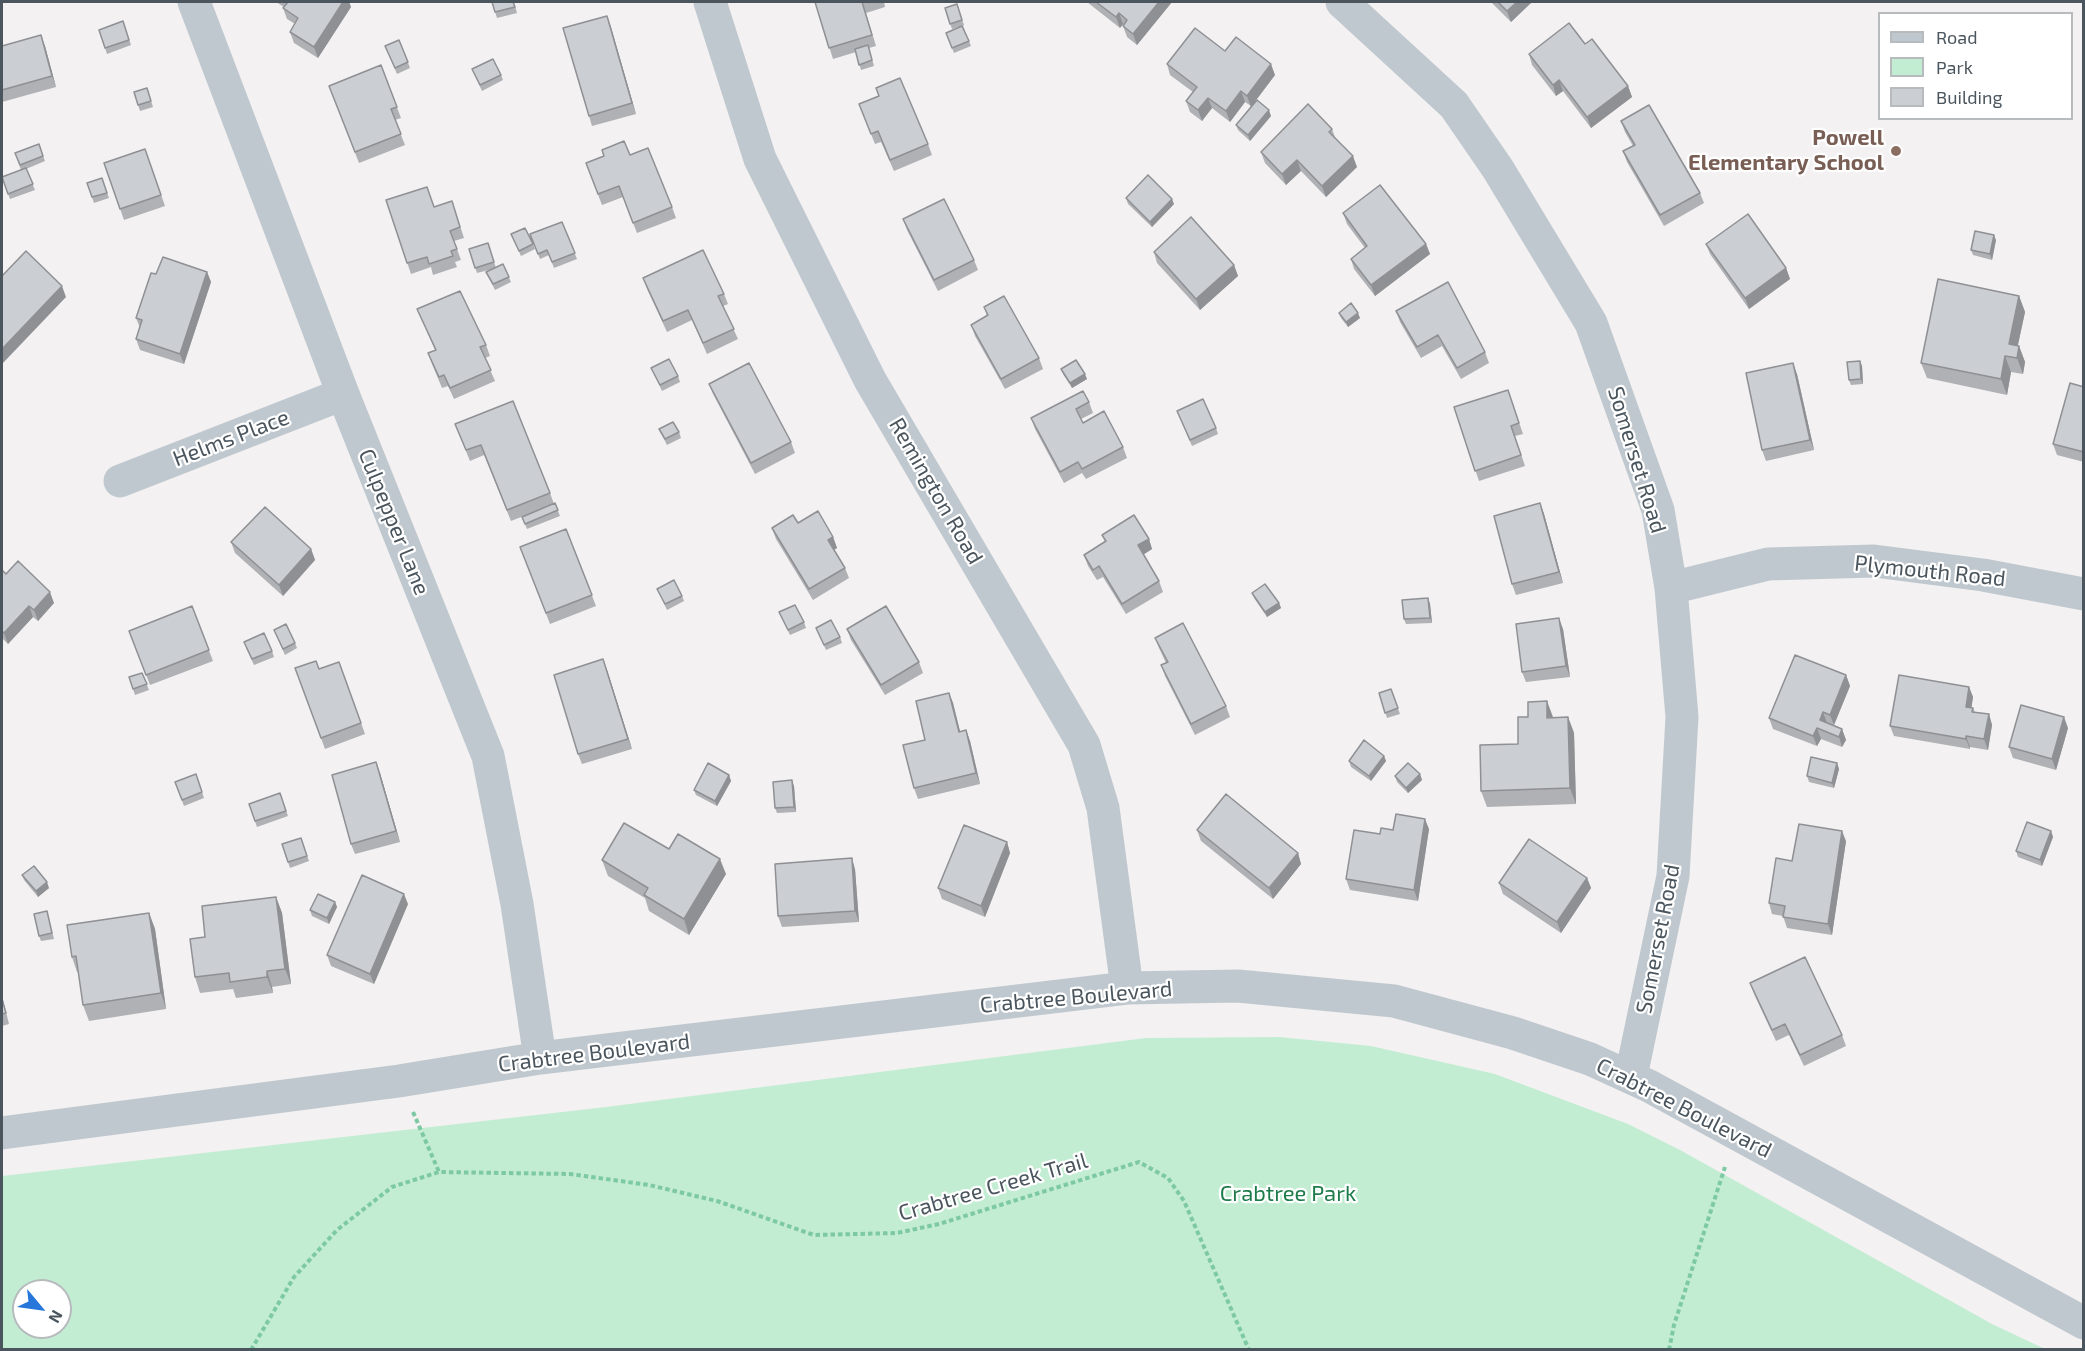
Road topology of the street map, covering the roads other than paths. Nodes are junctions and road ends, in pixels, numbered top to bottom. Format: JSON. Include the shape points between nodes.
{"nodes":[{"id":1,"x":194,"y":2,"type":"edge"},
{"id":2,"x":710,"y":2,"type":"edge"},
{"id":3,"x":1342,"y":2,"type":"edge"},
{"id":4,"x":343,"y":394,"type":"junction"},
{"id":5,"x":120,"y":481,"type":"dead end"},
{"id":6,"x":1671,"y":588,"type":"junction"},
{"id":7,"x":2084,"y":594,"type":"edge"},
{"id":8,"x":1127,"y":988,"type":"junction"},
{"id":9,"x":540,"y":1058,"type":"junction"},
{"id":10,"x":1631,"y":1076,"type":"junction"},
{"id":11,"x":2,"y":1133,"type":"edge"},
{"id":12,"x":2084,"y":1323,"type":"edge"}],
"edges":[{"from":1,"to":4,"type":"street","name":"Culpepper Lane"},
{"from":2,"to":8,"type":"street","name":"Remington Road","via":[[760,159],[870,380],[1084,745],[1102,808]]},
{"from":3,"to":6,"type":"street","name":"Somerset Road","via":[[1454,105],[1498,169],[1591,323],[1658,510]]},
{"from":4,"to":5,"type":"street","name":"Helms Place"},
{"from":4,"to":9,"type":"street","name":"Culpepper Lane","via":[[488,756],[517,904]]},
{"from":6,"to":7,"type":"street","name":"Plymouth Road","via":[[1768,564],[1874,561],[1983,575]]},
{"from":6,"to":10,"type":"street","name":"Somerset Road","via":[[1682,717],[1673,876]]},
{"from":8,"to":9,"type":"street","name":"Crabtree Boulevard"},
{"from":8,"to":10,"type":"street","name":"Crabtree Boulevard","via":[[1238,986],[1394,1001],[1513,1033]]},
{"from":9,"to":11,"type":"street","name":"Crabtree Boulevard","via":[[399,1081]]},
{"from":10,"to":12,"type":"street","name":"Crabtree Boulevard"}]}
